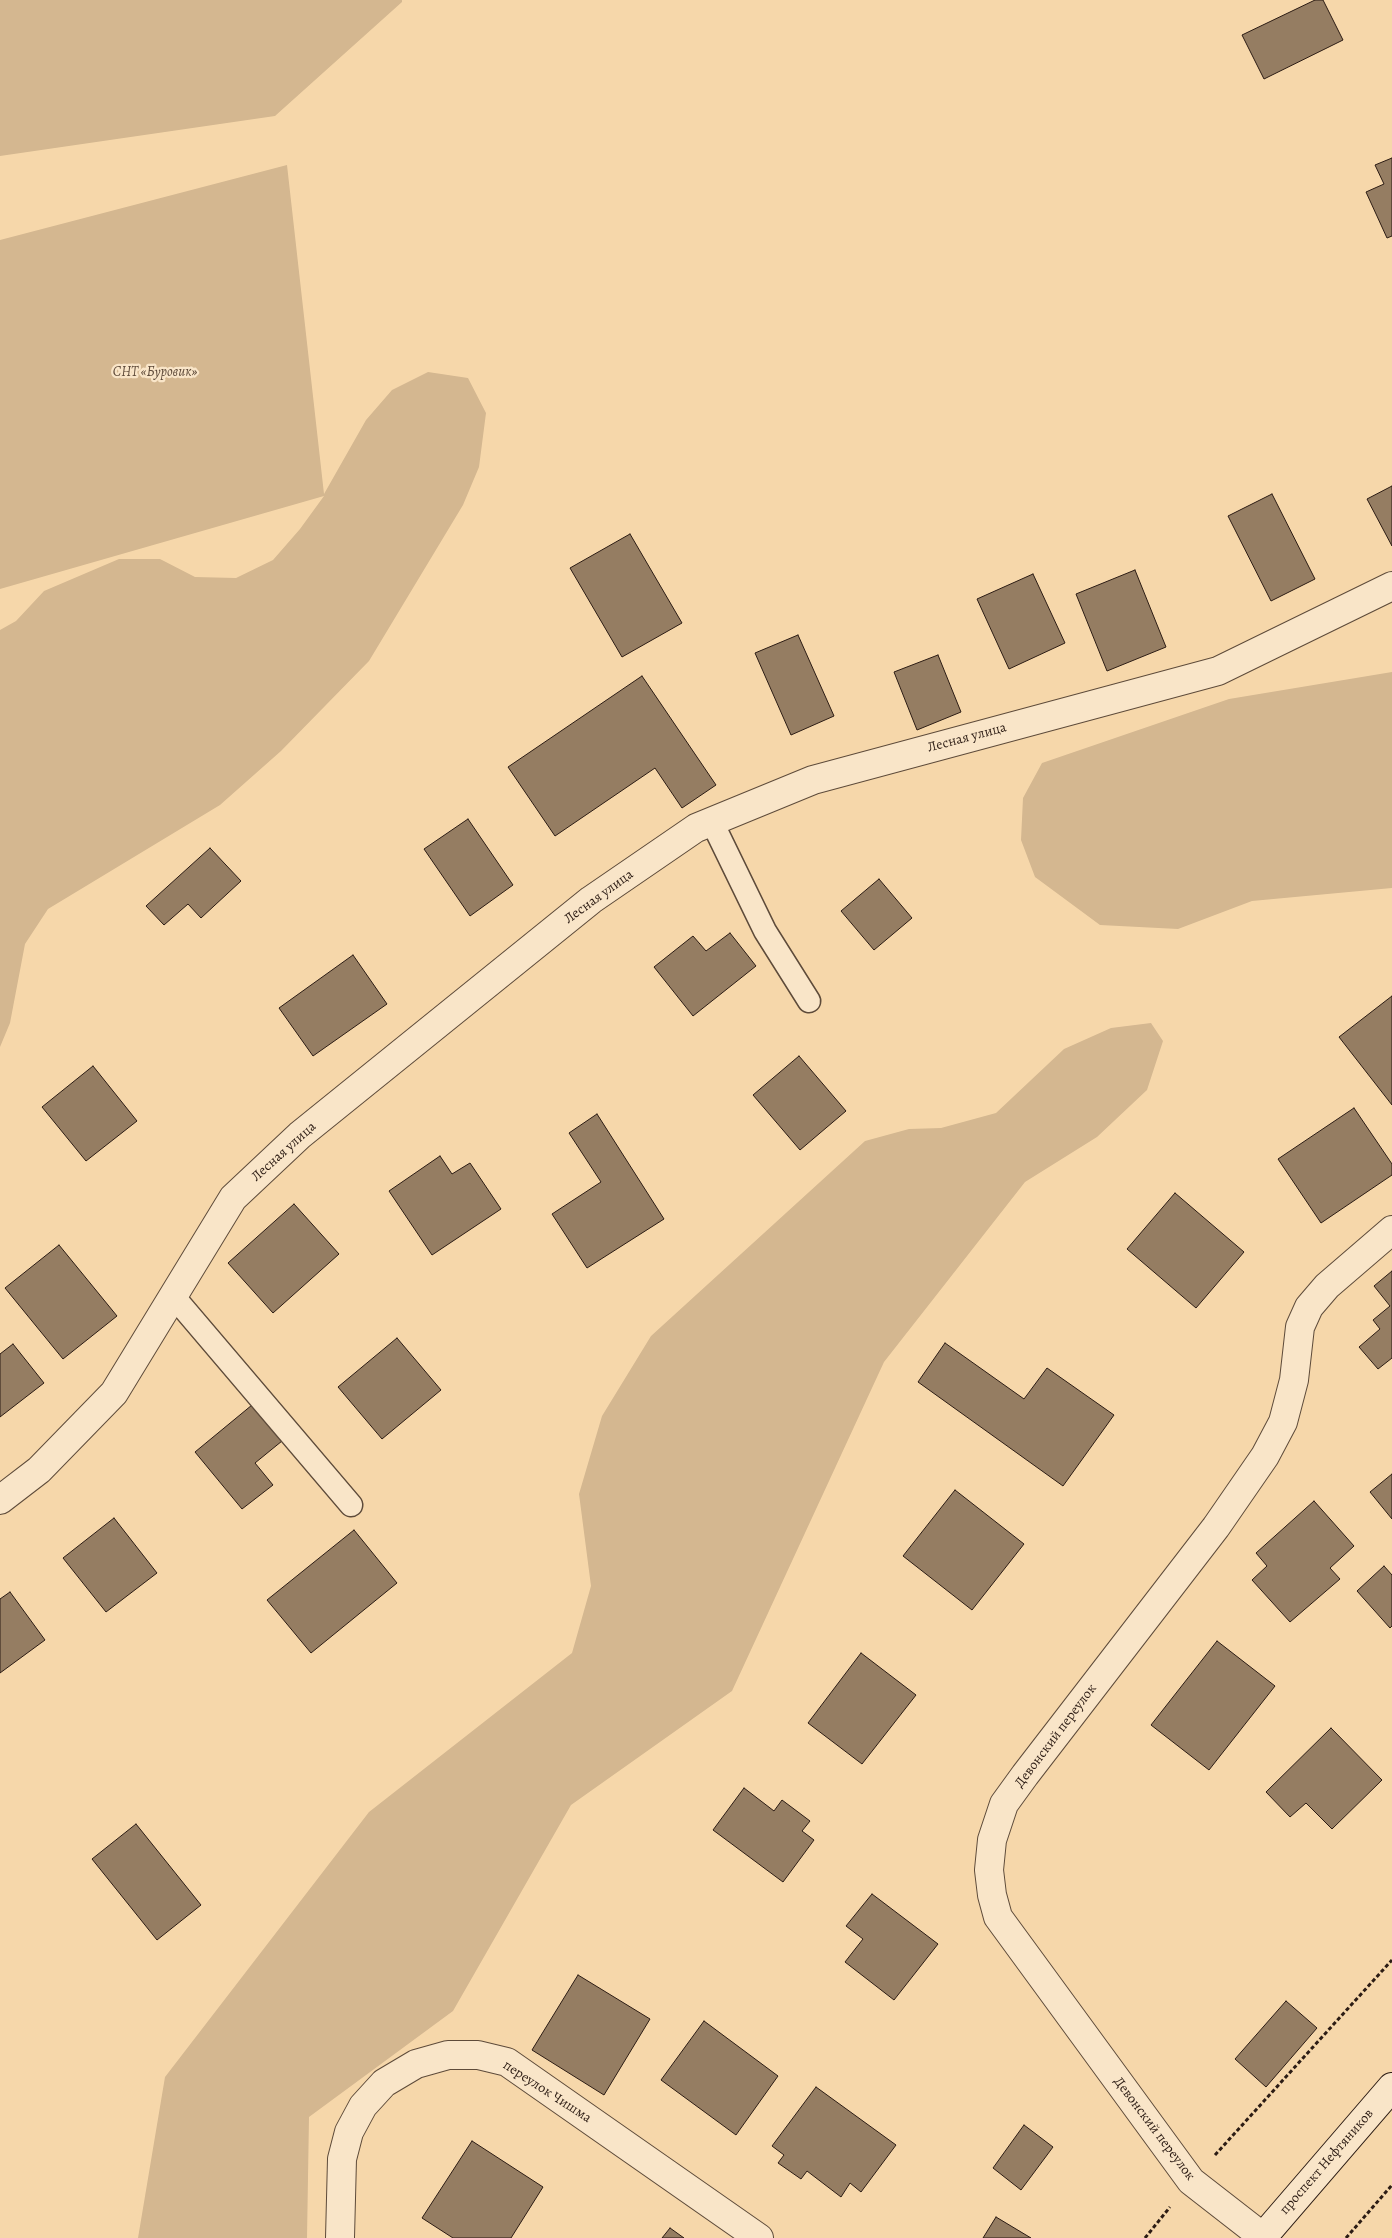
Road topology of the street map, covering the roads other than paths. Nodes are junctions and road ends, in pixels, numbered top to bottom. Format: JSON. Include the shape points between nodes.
{"nodes":[{"id":1,"x":1392,"y":586,"type":"edge"},
{"id":2,"x":712,"y":822,"type":"junction"},
{"id":3,"x":809,"y":1001,"type":"dead end"},
{"id":4,"x":1392,"y":1230,"type":"edge"},
{"id":5,"x":174,"y":1297,"type":"junction"},
{"id":6,"x":0,"y":1500,"type":"edge"},
{"id":7,"x":351,"y":1505,"type":"dead end"},
{"id":8,"x":1392,"y":2087,"type":"edge"},
{"id":9,"x":340,"y":2238,"type":"edge"},
{"id":10,"x":759,"y":2238,"type":"edge"},
{"id":11,"x":1262,"y":2238,"type":"edge"}],
"edges":[{"from":1,"to":2,"type":"street","name":"Лесная улица","via":[[1218,671],[813,780]]},
{"from":2,"to":3,"type":"lane","via":[[765,931]]},
{"from":2,"to":5,"type":"street","name":"Лесная улица","via":[[696,828],[591,900],[300,1136],[233,1198]]},
{"from":4,"to":11,"type":"street","name":"Девонский переулок","via":[[1327,1286],[1309,1307],[1300,1327],[1294,1380],[1283,1422],[1265,1456],[1216,1527],[1004,1804],[992,1840],[989,1870],[998,1917],[1191,2181]]},
{"from":5,"to":6,"type":"street","name":"Лесная улица","via":[[114,1393],[39,1470]]},
{"from":5,"to":7,"type":"lane"},
{"from":8,"to":11,"type":"street","name":"проспект Нефтяников"},
{"from":9,"to":10,"type":"street","name":"переулок Чишма","via":[[342,2159],[349,2132],[363,2106],[384,2083],[416,2064],[448,2055],[478,2055],[507,2062]]}]}
